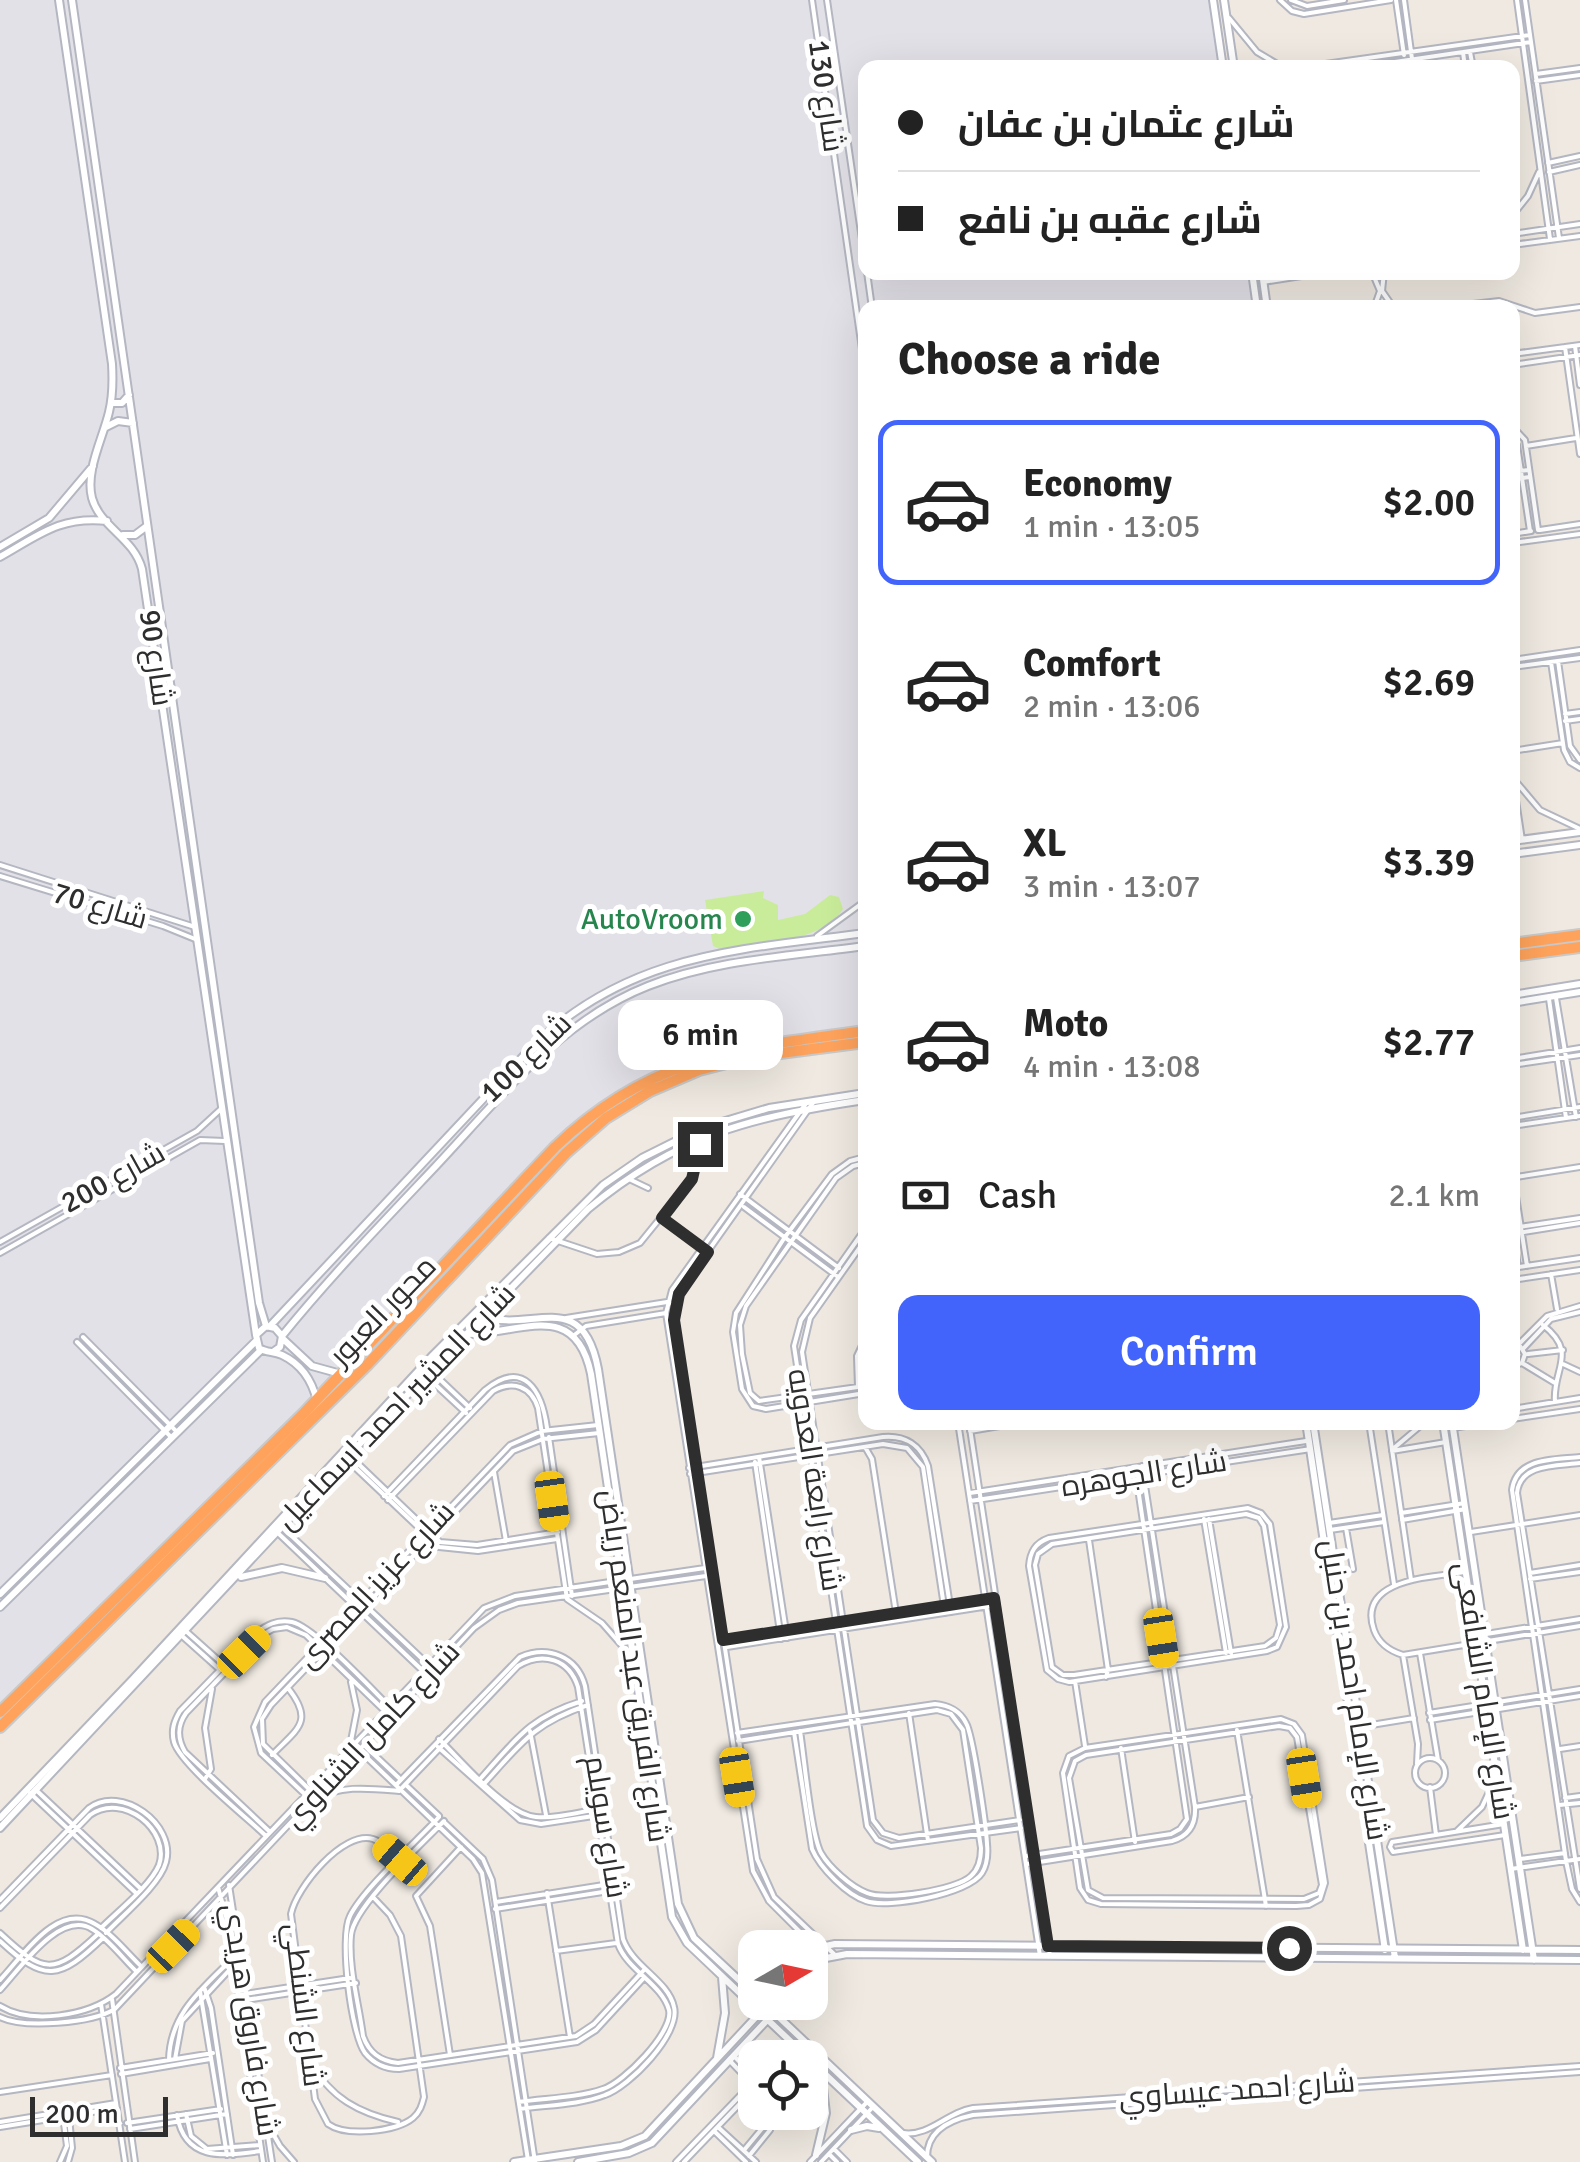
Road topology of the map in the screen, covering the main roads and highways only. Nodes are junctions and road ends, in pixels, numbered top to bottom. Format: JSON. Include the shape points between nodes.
{"nodes":[{"id":1,"x":1580,"y":935,"type":"edge"},
{"id":2,"x":1520,"y":943,"type":"edge"},
{"id":3,"x":1580,"y":947,"type":"edge"},
{"id":4,"x":1520,"y":955,"type":"edge"},
{"id":5,"x":858,"y":1032,"type":"edge"},
{"id":6,"x":858,"y":1043,"type":"edge"},
{"id":7,"x":0,"y":1712,"type":"edge"},
{"id":8,"x":0,"y":1728,"type":"edge"}],
"edges":[{"from":1,"to":2,"type":"highway"},
{"from":3,"to":4,"type":"highway"},
{"from":5,"to":7,"type":"highway","name":"محور العبور","via":[[707,1056],[610,1102],[555,1147],[342,1374]]},
{"from":6,"to":8,"type":"highway","name":"محور العبور","via":[[699,1070],[596,1126],[368,1365]]}]}
